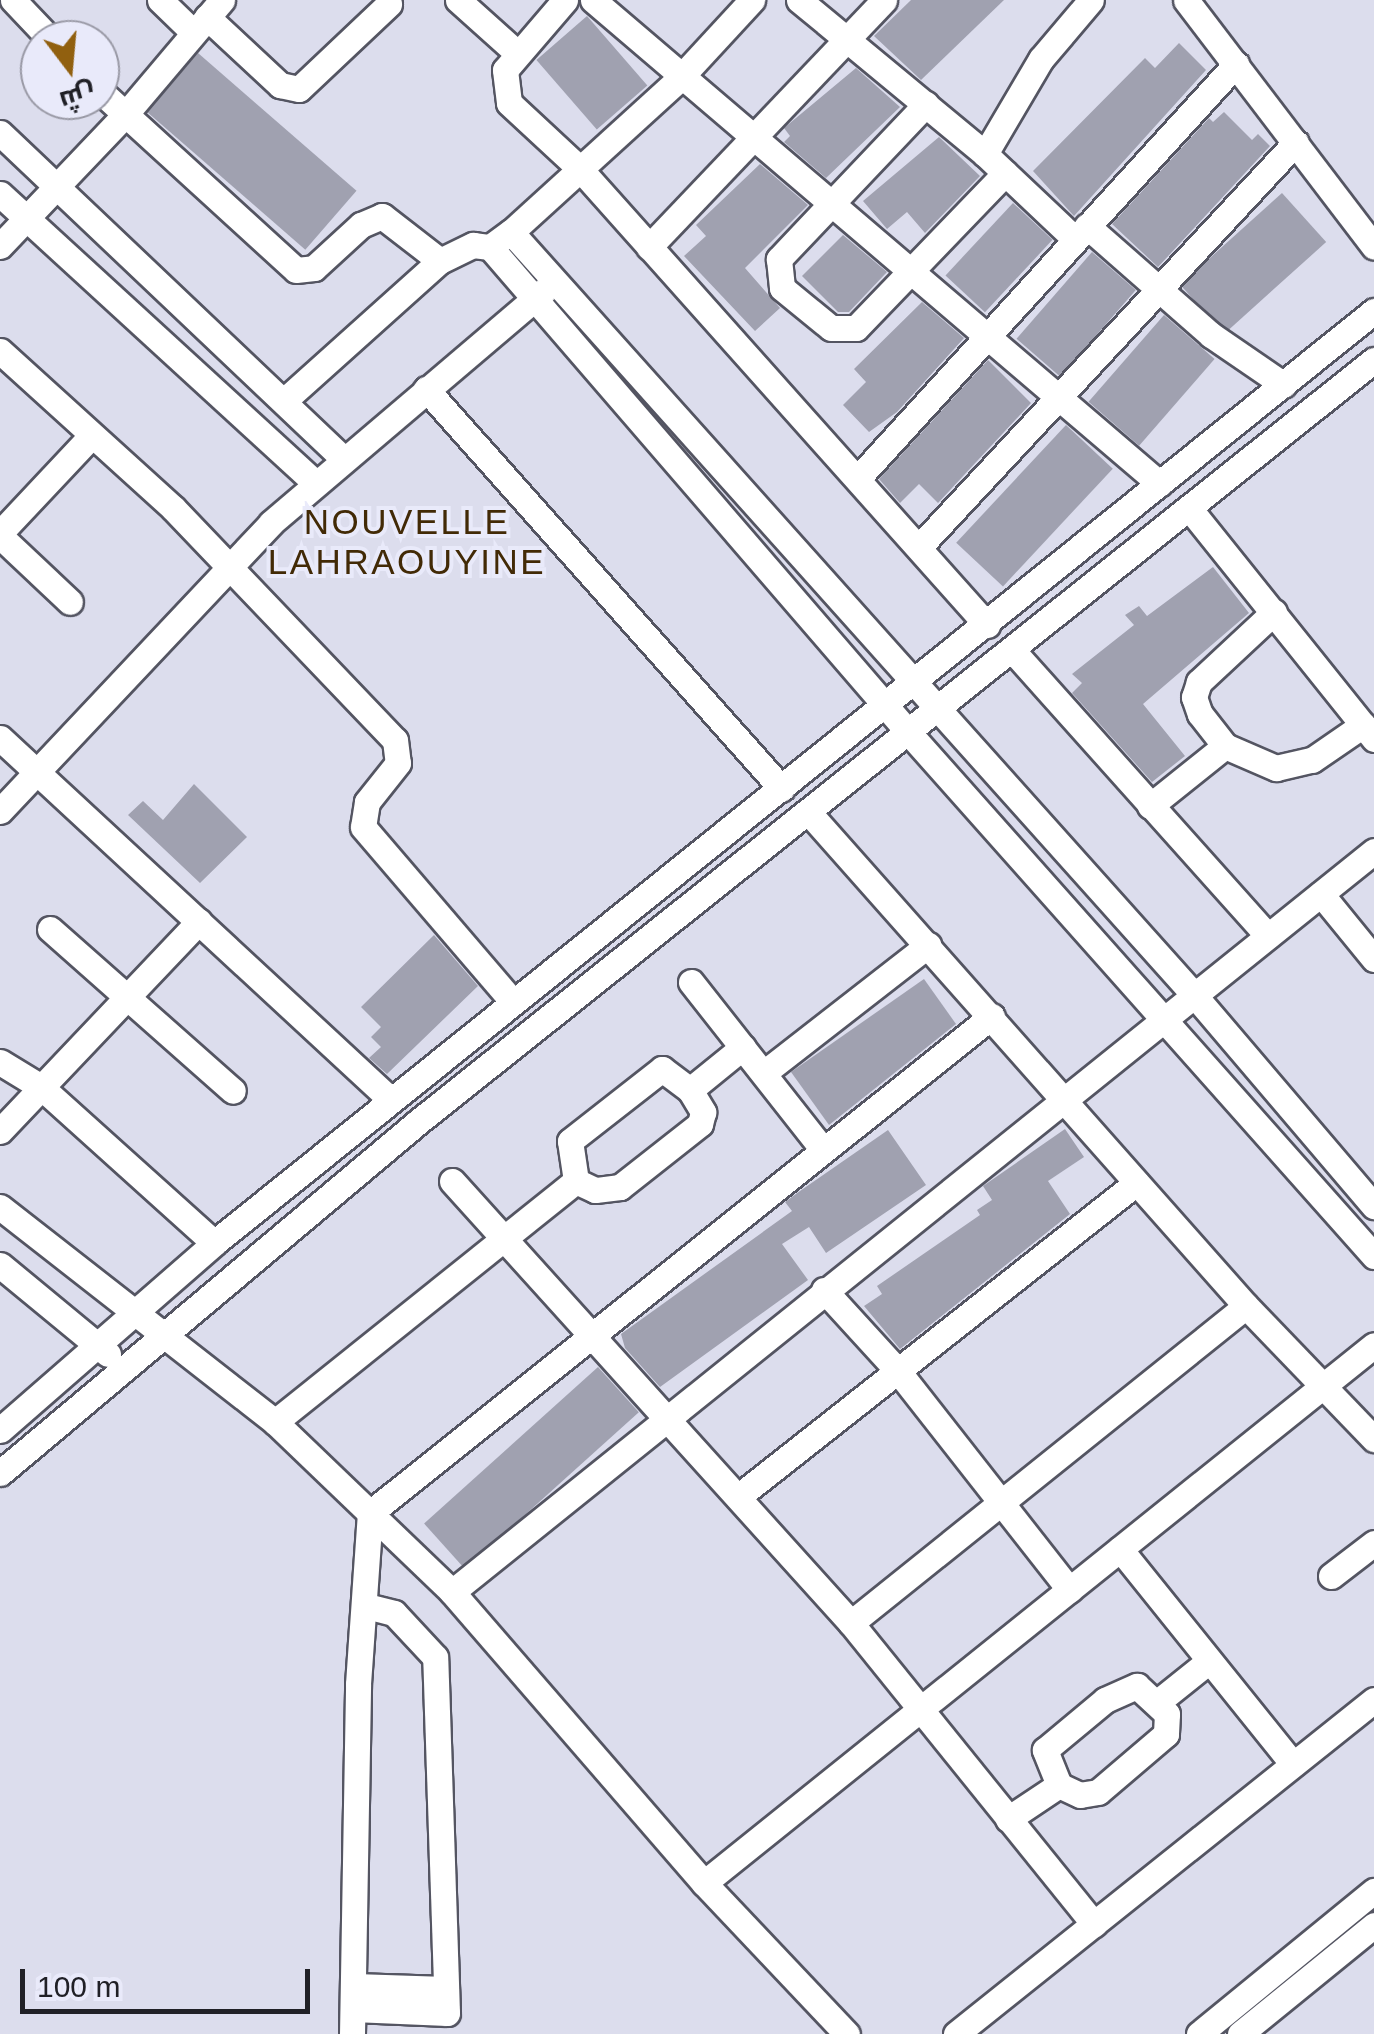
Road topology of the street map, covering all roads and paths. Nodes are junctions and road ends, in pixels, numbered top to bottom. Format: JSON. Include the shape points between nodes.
{"nodes":[{"id":1,"x":13,"y":0,"type":"edge"},
{"id":2,"x":160,"y":0,"type":"edge"},
{"id":3,"x":458,"y":0,"type":"edge"},
{"id":4,"x":564,"y":0,"type":"edge"},
{"id":5,"x":752,"y":0,"type":"edge"},
{"id":6,"x":799,"y":0,"type":"edge"},
{"id":7,"x":884,"y":0,"type":"edge"},
{"id":8,"x":1091,"y":0,"type":"edge"},
{"id":9,"x":1186,"y":0,"type":"edge"},
{"id":10,"x":389,"y":4,"type":"dead end"},
{"id":11,"x":609,"y":5,"type":"edge"},
{"id":12,"x":207,"y":16,"type":"edge"},
{"id":13,"x":32,"y":20,"type":"edge"},
{"id":14,"x":846,"y":41,"type":"junction"},
{"id":15,"x":517,"y":53,"type":"junction"},
{"id":16,"x":1236,"y":64,"type":"junction"},
{"id":17,"x":680,"y":80,"type":"junction"},
{"id":18,"x":926,"y":104,"type":"junction"},
{"id":19,"x":120,"y":112,"type":"edge"},
{"id":20,"x":124,"y":116,"type":"junction"},
{"id":21,"x":0,"y":134,"type":"edge"},
{"id":22,"x":756,"y":138,"type":"junction"},
{"id":23,"x":1296,"y":142,"type":"junction"},
{"id":24,"x":986,"y":154,"type":"junction"},
{"id":25,"x":581,"y":170,"type":"junction"},
{"id":26,"x":1005,"y":173,"type":"junction"},
{"id":27,"x":57,"y":187,"type":"junction"},
{"id":28,"x":0,"y":194,"type":"edge"},
{"id":29,"x":832,"y":204,"type":"junction"},
{"id":30,"x":27,"y":220,"type":"junction"},
{"id":31,"x":1081,"y":232,"type":"junction"},
{"id":32,"x":501,"y":240,"type":"junction"},
{"id":33,"x":0,"y":246,"type":"edge"},
{"id":34,"x":649,"y":247,"type":"junction"},
{"id":35,"x":1374,"y":247,"type":"edge"},
{"id":36,"x":440,"y":261,"type":"junction"},
{"id":37,"x":914,"y":272,"type":"junction"},
{"id":38,"x":555,"y":281,"type":"junction"},
{"id":39,"x":1160,"y":289,"type":"junction"},
{"id":40,"x":533,"y":300,"type":"junction"},
{"id":41,"x":1374,"y":311,"type":"edge"},
{"id":42,"x":988,"y":338,"type":"junction"},
{"id":43,"x":0,"y":351,"type":"edge"},
{"id":44,"x":1374,"y":360,"type":"edge"},
{"id":45,"x":1284,"y":384,"type":"junction"},
{"id":46,"x":426,"y":389,"type":"junction"},
{"id":47,"x":286,"y":399,"type":"junction"},
{"id":48,"x":1058,"y":400,"type":"junction"},
{"id":49,"x":92,"y":435,"type":"junction"},
{"id":50,"x":341,"y":457,"type":"junction"},
{"id":51,"x":860,"y":476,"type":"junction"},
{"id":52,"x":315,"y":482,"type":"junction"},
{"id":53,"x":1160,"y":484,"type":"junction"},
{"id":54,"x":1189,"y":508,"type":"junction"},
{"id":55,"x":0,"y":534,"type":"edge"},
{"id":56,"x":921,"y":545,"type":"junction"},
{"id":57,"x":227,"y":566,"type":"junction"},
{"id":58,"x":70,"y":602,"type":"dead end"},
{"id":59,"x":1274,"y":612,"type":"junction"},
{"id":60,"x":986,"y":625,"type":"junction"},
{"id":61,"x":1014,"y":652,"type":"junction"},
{"id":62,"x":916,"y":684,"type":"junction"},
{"id":63,"x":887,"y":706,"type":"junction"},
{"id":64,"x":939,"y":712,"type":"junction"},
{"id":65,"x":1369,"y":732,"type":"edge"},
{"id":66,"x":909,"y":734,"type":"junction"},
{"id":67,"x":0,"y":738,"type":"edge"},
{"id":68,"x":1225,"y":746,"type":"junction"},
{"id":69,"x":38,"y":769,"type":"junction"},
{"id":70,"x":782,"y":789,"type":"junction"},
{"id":71,"x":1150,"y":806,"type":"junction"},
{"id":72,"x":0,"y":811,"type":"edge"},
{"id":73,"x":810,"y":814,"type":"junction"},
{"id":74,"x":1374,"y":851,"type":"edge"},
{"id":75,"x":1322,"y":894,"type":"junction"},
{"id":76,"x":199,"y":921,"type":"junction"},
{"id":77,"x":50,"y":930,"type":"dead end"},
{"id":78,"x":1268,"y":936,"type":"junction"},
{"id":79,"x":928,"y":945,"type":"junction"},
{"id":80,"x":1374,"y":959,"type":"edge"},
{"id":81,"x":690,"y":982,"type":"dead end"},
{"id":82,"x":1194,"y":996,"type":"junction"},
{"id":83,"x":127,"y":998,"type":"junction"},
{"id":84,"x":512,"y":1001,"type":"junction"},
{"id":85,"x":992,"y":1016,"type":"junction"},
{"id":86,"x":1169,"y":1019,"type":"junction"},
{"id":87,"x":743,"y":1047,"type":"junction"},
{"id":88,"x":0,"y":1062,"type":"edge"},
{"id":89,"x":765,"y":1072,"type":"junction"},
{"id":90,"x":41,"y":1087,"type":"junction"},
{"id":91,"x":690,"y":1090,"type":"junction"},
{"id":92,"x":233,"y":1091,"type":"dead end"},
{"id":93,"x":392,"y":1100,"type":"junction"},
{"id":94,"x":1068,"y":1100,"type":"junction"},
{"id":95,"x":0,"y":1131,"type":"edge"},
{"id":96,"x":821,"y":1147,"type":"junction"},
{"id":97,"x":576,"y":1180,"type":"junction"},
{"id":98,"x":452,"y":1181,"type":"dead end"},
{"id":99,"x":1136,"y":1182,"type":"junction"},
{"id":100,"x":1374,"y":1206,"type":"edge"},
{"id":101,"x":0,"y":1207,"type":"edge"},
{"id":102,"x":506,"y":1240,"type":"junction"},
{"id":103,"x":214,"y":1243,"type":"junction"},
{"id":104,"x":1374,"y":1256,"type":"edge"},
{"id":105,"x":0,"y":1265,"type":"edge"},
{"id":106,"x":824,"y":1290,"type":"junction"},
{"id":107,"x":1246,"y":1306,"type":"junction"},
{"id":108,"x":135,"y":1312,"type":"junction"},
{"id":109,"x":161,"y":1332,"type":"junction"},
{"id":110,"x":594,"y":1336,"type":"junction"},
{"id":111,"x":1374,"y":1344,"type":"edge"},
{"id":112,"x":96,"y":1346,"type":"junction"},
{"id":113,"x":123,"y":1365,"type":"junction"},
{"id":114,"x":898,"y":1372,"type":"junction"},
{"id":115,"x":1324,"y":1384,"type":"junction"},
{"id":116,"x":667,"y":1417,"type":"junction"},
{"id":117,"x":275,"y":1422,"type":"junction"},
{"id":118,"x":0,"y":1430,"type":"edge"},
{"id":119,"x":1374,"y":1438,"type":"edge"},
{"id":120,"x":0,"y":1473,"type":"edge"},
{"id":121,"x":739,"y":1496,"type":"junction"},
{"id":122,"x":1002,"y":1503,"type":"junction"},
{"id":123,"x":370,"y":1513,"type":"junction"},
{"id":124,"x":1374,"y":1543,"type":"edge"},
{"id":125,"x":1120,"y":1550,"type":"junction"},
{"id":126,"x":1331,"y":1576,"type":"dead end"},
{"id":127,"x":1070,"y":1590,"type":"junction"},
{"id":128,"x":452,"y":1592,"type":"junction"},
{"id":129,"x":366,"y":1606,"type":"junction"},
{"id":130,"x":851,"y":1623,"type":"junction"},
{"id":131,"x":1209,"y":1661,"type":"junction"},
{"id":132,"x":1374,"y":1700,"type":"edge"},
{"id":133,"x":1159,"y":1701,"type":"junction"},
{"id":134,"x":918,"y":1710,"type":"junction"},
{"id":135,"x":1293,"y":1764,"type":"junction"},
{"id":136,"x":1059,"y":1784,"type":"junction"},
{"id":137,"x":1008,"y":1819,"type":"junction"},
{"id":138,"x":704,"y":1883,"type":"junction"},
{"id":139,"x":1374,"y":1891,"type":"edge"},
{"id":140,"x":1094,"y":1924,"type":"junction"},
{"id":141,"x":1374,"y":1925,"type":"edge"},
{"id":142,"x":353,"y":2010,"type":"edge"},
{"id":143,"x":847,"y":2034,"type":"edge"},
{"id":144,"x":956,"y":2034,"type":"edge"},
{"id":145,"x":1199,"y":2034,"type":"edge"},
{"id":146,"x":1240,"y":2034,"type":"edge"}],
"edges":[{"from":1,"to":13,"type":"street"},
{"from":2,"to":12,"type":"street"},
{"from":3,"to":15,"type":"street"},
{"from":4,"to":15,"type":"street"},
{"from":5,"to":17,"type":"street"},
{"from":6,"to":14,"type":"street"},
{"from":7,"to":14,"type":"street"},
{"from":8,"to":24,"type":"street","via":[[1041,59]]},
{"from":9,"to":16,"type":"street"},
{"from":10,"to":12,"type":"street","via":[[299,89],[280,85]]},
{"from":11,"to":17,"type":"street"},
{"from":12,"to":20,"type":"street"},
{"from":14,"to":18,"type":"street"},
{"from":14,"to":22,"type":"street"},
{"from":15,"to":25,"type":"street","via":[[502,77],[509,103]]},
{"from":16,"to":23,"type":"street"},
{"from":16,"to":31,"type":"street"},
{"from":17,"to":22,"type":"street"},
{"from":17,"to":25,"type":"street"},
{"from":18,"to":24,"type":"street"},
{"from":18,"to":29,"type":"street"},
{"from":19,"to":20,"type":"street"},
{"from":20,"to":27,"type":"street"},
{"from":20,"to":36,"type":"street","via":[[296,270],[314,268],[361,225],[382,216]]},
{"from":21,"to":27,"type":"street"},
{"from":22,"to":29,"type":"street"},
{"from":22,"to":34,"type":"street"},
{"from":23,"to":35,"type":"street"},
{"from":23,"to":39,"type":"street"},
{"from":24,"to":26,"type":"street"},
{"from":25,"to":32,"type":"street"},
{"from":25,"to":34,"type":"street"},
{"from":26,"to":31,"type":"street"},
{"from":26,"to":37,"type":"street"},
{"from":27,"to":30,"type":"street"},
{"from":27,"to":47,"type":"street"},
{"from":28,"to":30,"type":"street"},
{"from":29,"to":37,"type":"street"},
{"from":29,"to":37,"type":"street","via":[[780,259],[775,270],[782,288],[831,328],[850,331]]},
{"from":30,"to":33,"type":"street"},
{"from":30,"to":52,"type":"street"},
{"from":31,"to":39,"type":"street"},
{"from":31,"to":42,"type":"street"},
{"from":32,"to":36,"type":"street"},
{"from":32,"to":38,"type":"street"},
{"from":32,"to":40,"type":"street"},
{"from":34,"to":51,"type":"street"},
{"from":36,"to":47,"type":"street"},
{"from":37,"to":42,"type":"street"},
{"from":38,"to":40,"type":"street"},
{"from":38,"to":62,"type":"street"},
{"from":39,"to":45,"type":"street","via":[[1211,335]]},
{"from":39,"to":48,"type":"street"},
{"from":40,"to":46,"type":"street"},
{"from":40,"to":63,"type":"street"},
{"from":41,"to":45,"type":"street"},
{"from":42,"to":48,"type":"street"},
{"from":42,"to":51,"type":"street"},
{"from":43,"to":49,"type":"street"},
{"from":44,"to":54,"type":"street"},
{"from":45,"to":53,"type":"street"},
{"from":46,"to":50,"type":"street"},
{"from":46,"to":70,"type":"street"},
{"from":47,"to":50,"type":"street"},
{"from":48,"to":53,"type":"street"},
{"from":48,"to":56,"type":"street"},
{"from":49,"to":55,"type":"street"},
{"from":49,"to":57,"type":"street"},
{"from":50,"to":52,"type":"street"},
{"from":51,"to":56,"type":"street"},
{"from":52,"to":57,"type":"street"},
{"from":53,"to":60,"type":"street"},
{"from":54,"to":59,"type":"street"},
{"from":54,"to":61,"type":"street"},
{"from":55,"to":58,"type":"street"},
{"from":56,"to":60,"type":"street"},
{"from":57,"to":69,"type":"street"},
{"from":57,"to":84,"type":"street","via":[[395,740],[398,763],[367,802],[363,827]]},
{"from":59,"to":65,"type":"street"},
{"from":59,"to":68,"type":"street","via":[[1194,689],[1200,714]]},
{"from":60,"to":62,"type":"street"},
{"from":61,"to":64,"type":"street"},
{"from":61,"to":71,"type":"street"},
{"from":62,"to":63,"type":"street"},
{"from":62,"to":64,"type":"street"},
{"from":63,"to":66,"type":"street"},
{"from":63,"to":70,"type":"street"},
{"from":64,"to":66,"type":"street"},
{"from":64,"to":82,"type":"street"},
{"from":65,"to":68,"type":"street","via":[[1289,769],[1262,766]]},
{"from":66,"to":73,"type":"street"},
{"from":66,"to":86,"type":"street"},
{"from":67,"to":69,"type":"street"},
{"from":68,"to":71,"type":"street"},
{"from":69,"to":72,"type":"street"},
{"from":69,"to":76,"type":"street"},
{"from":70,"to":84,"type":"street"},
{"from":71,"to":78,"type":"street"},
{"from":73,"to":79,"type":"street"},
{"from":73,"to":109,"type":"street"},
{"from":74,"to":75,"type":"street"},
{"from":75,"to":78,"type":"street"},
{"from":75,"to":80,"type":"street"},
{"from":76,"to":83,"type":"street"},
{"from":76,"to":93,"type":"street"},
{"from":77,"to":83,"type":"street"},
{"from":78,"to":82,"type":"street"},
{"from":79,"to":85,"type":"street"},
{"from":79,"to":89,"type":"street"},
{"from":81,"to":87,"type":"street"},
{"from":82,"to":86,"type":"street"},
{"from":82,"to":100,"type":"street"},
{"from":83,"to":90,"type":"street"},
{"from":83,"to":92,"type":"street"},
{"from":84,"to":93,"type":"street"},
{"from":85,"to":94,"type":"street"},
{"from":85,"to":96,"type":"street"},
{"from":86,"to":94,"type":"street"},
{"from":86,"to":104,"type":"street"},
{"from":87,"to":89,"type":"street"},
{"from":87,"to":91,"type":"street"},
{"from":88,"to":90,"type":"street"},
{"from":89,"to":96,"type":"street"},
{"from":90,"to":95,"type":"street"},
{"from":90,"to":103,"type":"street"},
{"from":91,"to":97,"type":"street","via":[[702,1120],[651,1164],[612,1190]]},
{"from":91,"to":97,"type":"street","via":[[662,1069],[629,1090],[570,1141]]},
{"from":93,"to":103,"type":"street"},
{"from":94,"to":99,"type":"street"},
{"from":94,"to":106,"type":"street"},
{"from":96,"to":110,"type":"street"},
{"from":97,"to":102,"type":"street"},
{"from":98,"to":102,"type":"street"},
{"from":99,"to":107,"type":"street"},
{"from":99,"to":114,"type":"street"},
{"from":101,"to":108,"type":"street"},
{"from":102,"to":110,"type":"street"},
{"from":102,"to":117,"type":"street"},
{"from":103,"to":108,"type":"street"},
{"from":105,"to":112,"type":"street"},
{"from":106,"to":114,"type":"street"},
{"from":106,"to":116,"type":"street"},
{"from":107,"to":115,"type":"street"},
{"from":107,"to":122,"type":"street"},
{"from":108,"to":109,"type":"street"},
{"from":108,"to":112,"type":"street"},
{"from":109,"to":113,"type":"street"},
{"from":109,"to":117,"type":"street"},
{"from":110,"to":116,"type":"street"},
{"from":110,"to":123,"type":"street"},
{"from":111,"to":115,"type":"street"},
{"from":112,"to":113,"type":"street"},
{"from":112,"to":118,"type":"street"},
{"from":113,"to":120,"type":"street"},
{"from":114,"to":121,"type":"street"},
{"from":114,"to":122,"type":"street"},
{"from":115,"to":119,"type":"street"},
{"from":115,"to":125,"type":"street"},
{"from":116,"to":121,"type":"street"},
{"from":116,"to":128,"type":"street"},
{"from":117,"to":123,"type":"street"},
{"from":121,"to":130,"type":"street"},
{"from":122,"to":127,"type":"street"},
{"from":122,"to":130,"type":"street"},
{"from":123,"to":128,"type":"street"},
{"from":123,"to":129,"type":"street"},
{"from":124,"to":126,"type":"street"},
{"from":125,"to":127,"type":"street"},
{"from":125,"to":131,"type":"street"},
{"from":127,"to":134,"type":"street"},
{"from":128,"to":138,"type":"street"},
{"from":129,"to":142,"type":"street","via":[[358,1684]]},
{"from":129,"to":142,"type":"street","via":[[394,1613],[435,1657],[446,2001]]},
{"from":130,"to":134,"type":"street"},
{"from":131,"to":133,"type":"street"},
{"from":131,"to":135,"type":"street"},
{"from":132,"to":135,"type":"street"},
{"from":133,"to":136,"type":"street","via":[[1169,1718],[1166,1734],[1111,1780],[1086,1796]]},
{"from":133,"to":136,"type":"street","via":[[1137,1686],[1121,1690],[1049,1746],[1045,1759]]},
{"from":134,"to":137,"type":"street"},
{"from":134,"to":138,"type":"street"},
{"from":135,"to":140,"type":"street"},
{"from":136,"to":137,"type":"street"},
{"from":137,"to":140,"type":"street"},
{"from":138,"to":143,"type":"street"},
{"from":139,"to":145,"type":"street"},
{"from":140,"to":144,"type":"street"},
{"from":141,"to":146,"type":"street"}]}
